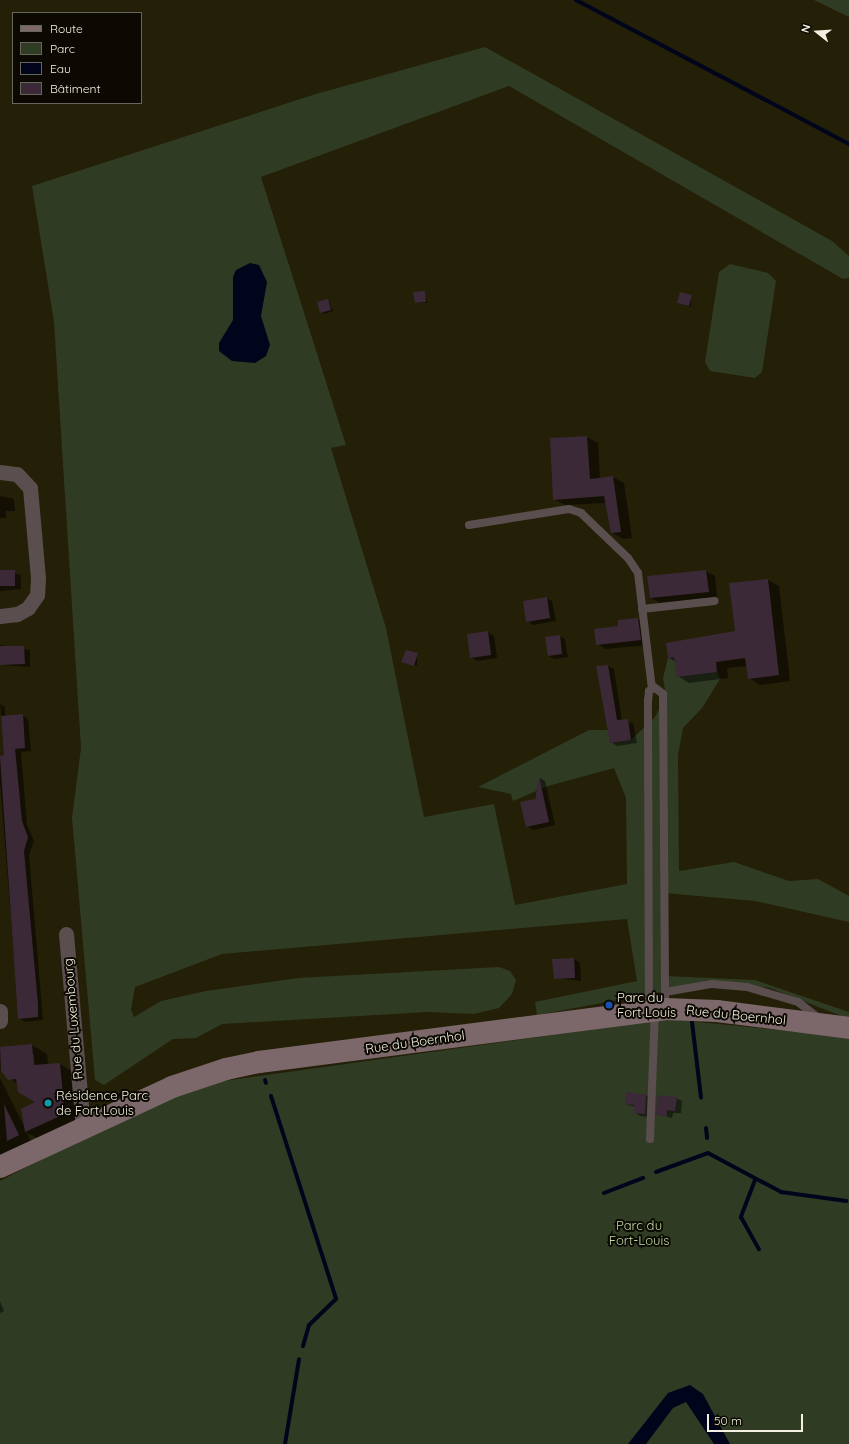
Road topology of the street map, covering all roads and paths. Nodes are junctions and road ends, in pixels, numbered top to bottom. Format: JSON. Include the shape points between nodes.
{"nodes":[{"id":1,"x":0,"y":472,"type":"edge"},
{"id":2,"x":469,"y":525,"type":"dead end"},
{"id":3,"x":715,"y":601,"type":"dead end"},
{"id":4,"x":642,"y":609,"type":"junction"},
{"id":5,"x":0,"y":616,"type":"edge"},
{"id":6,"x":652,"y":688,"type":"junction"},
{"id":7,"x":66,"y":934,"type":"dead end"},
{"id":8,"x":659,"y":1005,"type":"junction"},
{"id":9,"x":0,"y":1011,"type":"edge"},
{"id":10,"x":0,"y":1021,"type":"edge"},
{"id":11,"x":827,"y":1025,"type":"junction"},
{"id":12,"x":849,"y":1028,"type":"edge"},
{"id":13,"x":83,"y":1128,"type":"junction"},
{"id":14,"x":650,"y":1138,"type":"dead end"},
{"id":15,"x":0,"y":1168,"type":"edge"}],
"edges":[{"from":1,"to":5,"type":"street","via":[[17,474],[27,483],[38,578],[35,599],[23,612]]},
{"from":2,"to":4,"type":"lane","via":[[569,509],[578,511],[628,558],[638,573]]},
{"from":3,"to":4,"type":"lane"},
{"from":4,"to":6,"type":"lane"},
{"from":6,"to":8,"type":"lane","via":[[648,702]]},
{"from":6,"to":8,"type":"lane","via":[[658,688],[663,694]]},
{"from":7,"to":13,"type":"street","name":"Rue du Luxembourg"},
{"from":8,"to":11,"type":"street","name":"Rue du Boernhol"},
{"from":8,"to":11,"type":"lane","via":[[712,984],[747,987],[800,1003]]},
{"from":8,"to":13,"type":"street","name":"Rue du Boernhol","via":[[237,1066],[172,1087]]},
{"from":8,"to":14,"type":"lane"},
{"from":9,"to":10,"type":"street"},
{"from":11,"to":12,"type":"street","name":"Rue du Boernhol"},
{"from":13,"to":15,"type":"street","name":"Rue du Boernhol"}]}
